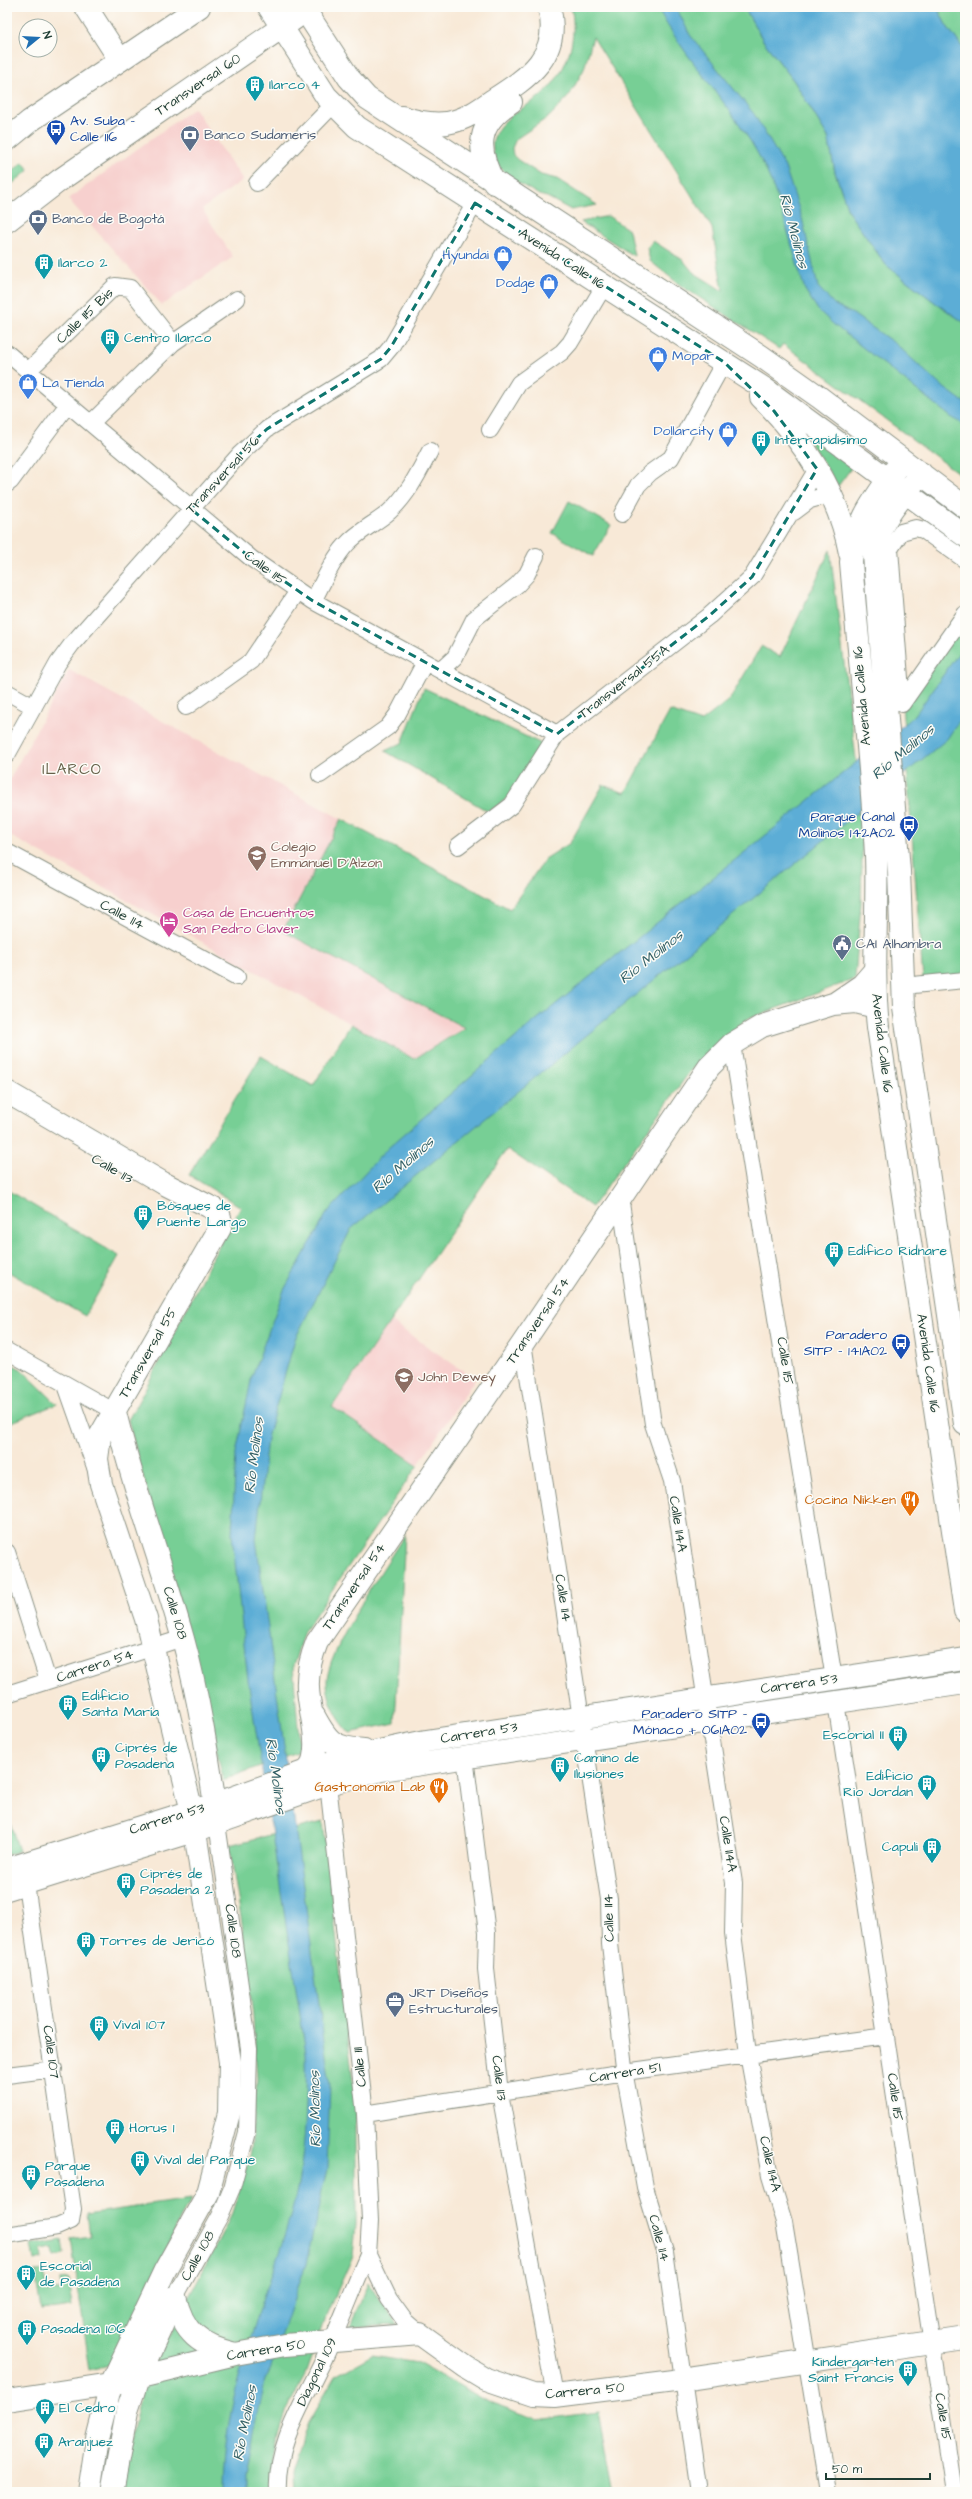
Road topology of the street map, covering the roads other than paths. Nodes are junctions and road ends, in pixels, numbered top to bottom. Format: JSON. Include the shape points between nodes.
{"nodes":[{"id":1,"x":86,"y":7,"type":"edge"},
{"id":2,"x":199,"y":7,"type":"edge"},
{"id":3,"x":269,"y":7,"type":"edge"},
{"id":4,"x":549,"y":7,"type":"edge"},
{"id":5,"x":560,"y":7,"type":"edge"},
{"id":6,"x":307,"y":8,"type":"edge"},
{"id":7,"x":282,"y":28,"type":"junction"},
{"id":8,"x":120,"y":60,"type":"junction"},
{"id":9,"x":333,"y":105,"type":"junction"},
{"id":10,"x":385,"y":111,"type":"junction"},
{"id":11,"x":7,"y":140,"type":"edge"},
{"id":12,"x":257,"y":183,"type":"dead end"},
{"id":13,"x":494,"y":183,"type":"junction"},
{"id":14,"x":475,"y":203,"type":"junction"},
{"id":15,"x":7,"y":221,"type":"edge"},
{"id":16,"x":604,"y":286,"type":"junction"},
{"id":17,"x":237,"y":299,"type":"dead end"},
{"id":18,"x":173,"y":343,"type":"junction"},
{"id":19,"x":7,"y":353,"type":"edge"},
{"id":20,"x":724,"y":362,"type":"junction"},
{"id":21,"x":28,"y":371,"type":"junction"},
{"id":22,"x":68,"y":404,"type":"junction"},
{"id":23,"x":92,"y":423,"type":"junction"},
{"id":24,"x":490,"y":430,"type":"dead end"},
{"id":25,"x":430,"y":451,"type":"dead end"},
{"id":26,"x":902,"y":460,"type":"junction"},
{"id":27,"x":817,"y":469,"type":"junction"},
{"id":28,"x":921,"y":473,"type":"junction"},
{"id":29,"x":888,"y":480,"type":"junction"},
{"id":30,"x":7,"y":484,"type":"edge"},
{"id":31,"x":906,"y":493,"type":"junction"},
{"id":32,"x":831,"y":494,"type":"junction"},
{"id":33,"x":965,"y":507,"type":"edge"},
{"id":34,"x":192,"y":509,"type":"junction"},
{"id":35,"x":622,"y":514,"type":"dead end"},
{"id":36,"x":788,"y":517,"type":"junction"},
{"id":37,"x":965,"y":536,"type":"edge"},
{"id":38,"x":536,"y":556,"type":"dead end"},
{"id":39,"x":965,"y":560,"type":"edge"},
{"id":40,"x":851,"y":562,"type":"junction"},
{"id":41,"x":298,"y":591,"type":"junction"},
{"id":42,"x":313,"y":601,"type":"junction"},
{"id":43,"x":965,"y":614,"type":"edge"},
{"id":44,"x":425,"y":662,"type":"junction"},
{"id":45,"x":441,"y":670,"type":"junction"},
{"id":46,"x":7,"y":692,"type":"edge"},
{"id":47,"x":34,"y":706,"type":"junction"},
{"id":48,"x":186,"y":707,"type":"dead end"},
{"id":49,"x":557,"y":734,"type":"junction"},
{"id":50,"x":7,"y":755,"type":"edge"},
{"id":51,"x":320,"y":776,"type":"dead end"},
{"id":52,"x":458,"y":846,"type":"dead end"},
{"id":53,"x":7,"y":852,"type":"edge"},
{"id":54,"x":875,"y":970,"type":"junction"},
{"id":55,"x":237,"y":977,"type":"dead end"},
{"id":56,"x":965,"y":980,"type":"edge"},
{"id":57,"x":902,"y":986,"type":"junction"},
{"id":58,"x":833,"y":1004,"type":"junction"},
{"id":59,"x":876,"y":1007,"type":"junction"},
{"id":60,"x":732,"y":1044,"type":"junction"},
{"id":61,"x":7,"y":1092,"type":"edge"},
{"id":62,"x":7,"y":1108,"type":"edge"},
{"id":63,"x":620,"y":1196,"type":"junction"},
{"id":64,"x":217,"y":1218,"type":"junction"},
{"id":65,"x":523,"y":1343,"type":"junction"},
{"id":66,"x":7,"y":1351,"type":"edge"},
{"id":67,"x":66,"y":1386,"type":"junction"},
{"id":68,"x":115,"y":1412,"type":"junction"},
{"id":69,"x":965,"y":1424,"type":"edge"},
{"id":70,"x":101,"y":1484,"type":"junction"},
{"id":71,"x":7,"y":1552,"type":"edge"},
{"id":72,"x":965,"y":1611,"type":"edge"},
{"id":73,"x":183,"y":1638,"type":"junction"},
{"id":74,"x":154,"y":1647,"type":"junction"},
{"id":75,"x":965,"y":1659,"type":"edge"},
{"id":76,"x":834,"y":1679,"type":"junction"},
{"id":77,"x":48,"y":1681,"type":"junction"},
{"id":78,"x":965,"y":1683,"type":"edge"},
{"id":79,"x":7,"y":1694,"type":"edge"},
{"id":80,"x":706,"y":1698,"type":"junction"},
{"id":81,"x":836,"y":1702,"type":"junction"},
{"id":82,"x":311,"y":1709,"type":"junction"},
{"id":83,"x":582,"y":1716,"type":"junction"},
{"id":84,"x":710,"y":1721,"type":"junction"},
{"id":85,"x":585,"y":1739,"type":"junction"},
{"id":86,"x":375,"y":1750,"type":"junction"},
{"id":87,"x":465,"y":1757,"type":"junction"},
{"id":88,"x":304,"y":1779,"type":"junction"},
{"id":89,"x":328,"y":1784,"type":"junction"},
{"id":90,"x":216,"y":1814,"type":"junction"},
{"id":91,"x":193,"y":1821,"type":"junction"},
{"id":92,"x":7,"y":1869,"type":"edge"},
{"id":93,"x":16,"y":1886,"type":"edge"},
{"id":94,"x":886,"y":2036,"type":"junction"},
{"id":95,"x":748,"y":2054,"type":"junction"},
{"id":96,"x":54,"y":2069,"type":"junction"},
{"id":97,"x":625,"y":2072,"type":"junction"},
{"id":98,"x":7,"y":2075,"type":"edge"},
{"id":99,"x":500,"y":2093,"type":"junction"},
{"id":100,"x":366,"y":2114,"type":"junction"},
{"id":101,"x":7,"y":2235,"type":"edge"},
{"id":102,"x":368,"y":2255,"type":"junction"},
{"id":103,"x":175,"y":2297,"type":"junction"},
{"id":104,"x":420,"y":2334,"type":"junction"},
{"id":105,"x":965,"y":2338,"type":"edge"},
{"id":106,"x":332,"y":2341,"type":"junction"},
{"id":107,"x":932,"y":2343,"type":"junction"},
{"id":108,"x":239,"y":2353,"type":"junction"},
{"id":109,"x":807,"y":2360,"type":"junction"},
{"id":110,"x":138,"y":2378,"type":"junction"},
{"id":111,"x":682,"y":2380,"type":"junction"},
{"id":112,"x":111,"y":2384,"type":"junction"},
{"id":113,"x":555,"y":2396,"type":"junction"},
{"id":114,"x":7,"y":2400,"type":"edge"},
{"id":115,"x":89,"y":2492,"type":"edge"},
{"id":116,"x":112,"y":2492,"type":"edge"},
{"id":117,"x":278,"y":2492,"type":"edge"},
{"id":118,"x":699,"y":2492,"type":"edge"},
{"id":119,"x":828,"y":2492,"type":"edge"},
{"id":120,"x":954,"y":2492,"type":"edge"}],
"edges":[{"from":1,"to":8,"type":"main road"},
{"from":2,"to":8,"type":"main road"},
{"from":3,"to":7,"type":"main road","name":"Avenida Calle 116"},
{"from":4,"to":10,"type":"main road","via":[[551,40],[540,63],[526,78],[476,112],[460,120],[440,124],[419,122]]},
{"from":5,"to":13,"type":"main road","via":[[561,37],[550,67],[532,88],[495,114],[484,130],[482,156]]},
{"from":6,"to":7,"type":"main road","name":"Transversal 60"},
{"from":6,"to":10,"type":"main road","name":"Avenida Calle 116","via":[[357,89]]},
{"from":7,"to":9,"type":"main road","name":"Avenida Calle 116","via":[[316,83]]},
{"from":7,"to":15,"type":"main road","name":"Transversal 60","via":[[60,180]]},
{"from":8,"to":11,"type":"main road","via":[[30,121]]},
{"from":9,"to":12,"type":"street"},
{"from":9,"to":14,"type":"main road","name":"Avenida Calle 116","via":[[357,127]]},
{"from":10,"to":13,"type":"main road","name":"Avenida Calle 116"},
{"from":13,"to":26,"type":"main road","name":"Avenida Calle 116","via":[[754,352]]},
{"from":14,"to":16,"type":"main road","name":"Avenida Calle 116"},
{"from":14,"to":34,"type":"street","name":"Transversal 56","via":[[391,347],[381,359],[267,430],[240,454]]},
{"from":16,"to":20,"type":"main road","name":"Avenida Calle 116"},
{"from":16,"to":24,"type":"street","via":[[570,343],[562,352],[528,374],[519,383]]},
{"from":17,"to":18,"type":"street"},
{"from":18,"to":21,"type":"street","name":"Calle 115 Bis","via":[[130,288],[115,286]]},
{"from":18,"to":23,"type":"street"},
{"from":19,"to":21,"type":"street","name":"Calle 115"},
{"from":20,"to":27,"type":"main road","via":[[774,411]]},
{"from":20,"to":29,"type":"main road","name":"Avenida Calle 116"},
{"from":20,"to":35,"type":"street","via":[[681,444],[671,458],[638,485]]},
{"from":21,"to":22,"type":"street","name":"Calle 115"},
{"from":22,"to":23,"type":"street","name":"Calle 115"},
{"from":22,"to":30,"type":"street"},
{"from":23,"to":34,"type":"street","name":"Calle 115"},
{"from":25,"to":42,"type":"street","via":[[401,499],[389,512],[356,534],[344,546]]},
{"from":26,"to":28,"type":"main road","name":"Avenida Calle 116"},
{"from":26,"to":29,"type":"main road","name":"Avenida Calle 116"},
{"from":27,"to":32,"type":"main road"},
{"from":27,"to":36,"type":"street","name":"Transversal 55A"},
{"from":28,"to":31,"type":"main road","name":"Avenida Calle 116"},
{"from":28,"to":33,"type":"main road"},
{"from":29,"to":31,"type":"main road","name":"Avenida Calle 116"},
{"from":29,"to":40,"type":"main road","name":"Avenida Calle 116","via":[[860,523]]},
{"from":31,"to":37,"type":"main road"},
{"from":31,"to":57,"type":"main road","name":"Avenida Calle 116","via":[[883,525],[874,545],[900,890]]},
{"from":32,"to":36,"type":"street","name":"Transversal 55A","via":[[810,500]]},
{"from":32,"to":40,"type":"main road","via":[[841,519]]},
{"from":34,"to":41,"type":"street","name":"Calle 115","via":[[252,560]]},
{"from":34,"to":47,"type":"street","name":"Transversal 56","via":[[72,644]]},
{"from":36,"to":49,"type":"street","name":"Transversal 55A","via":[[748,582],[709,616]]},
{"from":38,"to":45,"type":"street","via":[[517,585],[474,619],[455,657]]},
{"from":39,"to":43,"type":"street","via":[[923,530],[916,528],[900,532],[890,549],[902,704]]},
{"from":40,"to":54,"type":"main road","name":"Avenida Calle 116","via":[[873,807],[877,894]]},
{"from":41,"to":42,"type":"street","name":"Calle 115"},
{"from":41,"to":48,"type":"street","via":[[251,661]]},
{"from":42,"to":44,"type":"street","name":"Calle 115"},
{"from":44,"to":45,"type":"street","name":"Calle 115"},
{"from":44,"to":51,"type":"street","via":[[397,715],[388,726]]},
{"from":45,"to":49,"type":"street","name":"Calle 115"},
{"from":46,"to":47,"type":"street"},
{"from":47,"to":50,"type":"street","name":"Transversal 56"},
{"from":49,"to":52,"type":"street","name":"Transversal 55A","via":[[512,805]]},
{"from":53,"to":55,"type":"street","name":"Calle 114"},
{"from":54,"to":58,"type":"main road","via":[[862,984]]},
{"from":54,"to":59,"type":"main road","name":"Avenida Calle 116"},
{"from":56,"to":57,"type":"street"},
{"from":57,"to":69,"type":"main road","name":"Avenida Calle 116","via":[[906,1028]]},
{"from":58,"to":59,"type":"main road","via":[[856,1002]]},
{"from":58,"to":60,"type":"main road","name":"Transversal 54","via":[[762,1026]]},
{"from":59,"to":72,"type":"main road","name":"Avenida Calle 116"},
{"from":60,"to":63,"type":"main road","name":"Transversal 54","via":[[708,1067]]},
{"from":60,"to":76,"type":"street","name":"Calle 115"},
{"from":61,"to":64,"type":"main road","name":"Calle 113","via":[[150,1175]]},
{"from":62,"to":64,"type":"main road","name":"Calle 113","via":[[133,1181]]},
{"from":63,"to":65,"type":"main road","name":"Transversal 54"},
{"from":63,"to":80,"type":"street","name":"Calle 114A","via":[[653,1424],[672,1481]]},
{"from":64,"to":68,"type":"main road","name":"Transversal 55"},
{"from":65,"to":82,"type":"main road","name":"Transversal 54","via":[[317,1642],[309,1664],[308,1687]]},
{"from":65,"to":83,"type":"street","name":"Calle 114"},
{"from":66,"to":67,"type":"street"},
{"from":67,"to":68,"type":"street"},
{"from":67,"to":70,"type":"street","name":"Calle 108"},
{"from":68,"to":70,"type":"main road","name":"Transversal 55","via":[[100,1436],[98,1448]]},
{"from":68,"to":73,"type":"main road","name":"Calle 108","via":[[123,1447]]},
{"from":70,"to":74,"type":"main road","name":"Calle 108"},
{"from":71,"to":77,"type":"street"},
{"from":73,"to":74,"type":"street","name":"Carrera 54"},
{"from":73,"to":90,"type":"main road","name":"Calle 108","via":[[194,1680]]},
{"from":74,"to":77,"type":"street","name":"Carrera 54"},
{"from":74,"to":91,"type":"main road","name":"Calle 108"},
{"from":75,"to":76,"type":"main road","name":"Carrera 53"},
{"from":76,"to":80,"type":"main road","name":"Carrera 53"},
{"from":77,"to":79,"type":"street","name":"Carrera 54"},
{"from":78,"to":81,"type":"main road","name":"Carrera 53"},
{"from":80,"to":83,"type":"main road","name":"Carrera 53"},
{"from":80,"to":84,"type":"street","name":"Calle 114A"},
{"from":81,"to":84,"type":"main road","name":"Carrera 53"},
{"from":81,"to":94,"type":"street","name":"Calle 115"},
{"from":82,"to":86,"type":"main road","name":"Transversal 54","via":[[323,1733],[335,1745],[350,1749]]},
{"from":82,"to":88,"type":"main road","name":"Transversal 54","via":[[315,1751]]},
{"from":83,"to":85,"type":"street","name":"Calle 114"},
{"from":83,"to":86,"type":"main road","name":"Carrera 53"},
{"from":84,"to":85,"type":"main road","name":"Carrera 53"},
{"from":84,"to":95,"type":"street","name":"Calle 114A","via":[[734,1883],[733,1933]]},
{"from":85,"to":87,"type":"main road","name":"Carrera 53"},
{"from":85,"to":97,"type":"street","name":"Calle 114","via":[[609,1899],[610,1944]]},
{"from":86,"to":88,"type":"main road","name":"Carrera 53","via":[[337,1760]]},
{"from":87,"to":89,"type":"main road","name":"Carrera 53","via":[[381,1770]]},
{"from":87,"to":99,"type":"street","name":"Calle 113","via":[[487,1933],[486,1969]]},
{"from":88,"to":89,"type":"main road","name":"Carrera 53"},
{"from":88,"to":90,"type":"main road","name":"Carrera 53"},
{"from":89,"to":100,"type":"street","name":"Calle 111"},
{"from":90,"to":91,"type":"main road","name":"Carrera 53"},
{"from":90,"to":103,"type":"street","name":"Calle 108","via":[[249,2049],[247,2132],[232,2188],[220,2216]]},
{"from":91,"to":92,"type":"main road","name":"Carrera 53"},
{"from":91,"to":93,"type":"main road","name":"Carrera 53"},
{"from":91,"to":112,"type":"main road","name":"Calle 108","via":[[230,2062],[229,2113],[208,2193],[165,2270]]},
{"from":93,"to":96,"type":"street","name":"Calle 107"},
{"from":94,"to":95,"type":"street","name":"Carrera 51"},
{"from":94,"to":107,"type":"street","name":"Calle 115"},
{"from":95,"to":97,"type":"street","name":"Carrera 51"},
{"from":95,"to":109,"type":"street","name":"Calle 114A","via":[[770,2176],[784,2222]]},
{"from":96,"to":98,"type":"street"},
{"from":96,"to":101,"type":"street","name":"Calle 107","via":[[73,2209],[71,2221],[57,2227]]},
{"from":97,"to":99,"type":"street","name":"Carrera 51"},
{"from":97,"to":111,"type":"street","name":"Calle 114","via":[[645,2187],[665,2252]]},
{"from":99,"to":100,"type":"street","name":"Carrera 51"},
{"from":99,"to":113,"type":"street","name":"Calle 113"},
{"from":100,"to":102,"type":"street","name":"Calle 111","via":[[370,2221]]},
{"from":102,"to":104,"type":"street","name":"Calle 111","via":[[389,2299],[405,2321]]},
{"from":102,"to":106,"type":"street","name":"Diagonal 109"},
{"from":103,"to":108,"type":"main road","via":[[186,2327],[196,2337],[214,2348]]},
{"from":103,"to":110,"type":"main road","name":"Calle 108"},
{"from":104,"to":106,"type":"main road","name":"Carrera 50"},
{"from":104,"to":113,"type":"main road","name":"Carrera 50","via":[[486,2379],[533,2394]]},
{"from":105,"to":107,"type":"main road","name":"Carrera 50"},
{"from":106,"to":108,"type":"main road","name":"Carrera 50","via":[[285,2345]]},
{"from":106,"to":117,"type":"street","name":"Diagonal 109","via":[[292,2426],[280,2466]]},
{"from":107,"to":109,"type":"main road","name":"Carrera 50"},
{"from":107,"to":120,"type":"street","name":"Calle 115"},
{"from":108,"to":110,"type":"main road","name":"Carrera 50"},
{"from":109,"to":111,"type":"main road","name":"Carrera 50"},
{"from":109,"to":119,"type":"street","name":"Calle 114A"},
{"from":110,"to":112,"type":"main road","name":"Carrera 50"},
{"from":110,"to":116,"type":"main road","name":"Calle 108","via":[[127,2412]]},
{"from":111,"to":113,"type":"main road","name":"Carrera 50"},
{"from":111,"to":118,"type":"street","name":"Calle 114"},
{"from":112,"to":114,"type":"main road","name":"Carrera 50"},
{"from":112,"to":115,"type":"main road","name":"Calle 108","via":[[97,2439]]}]}
